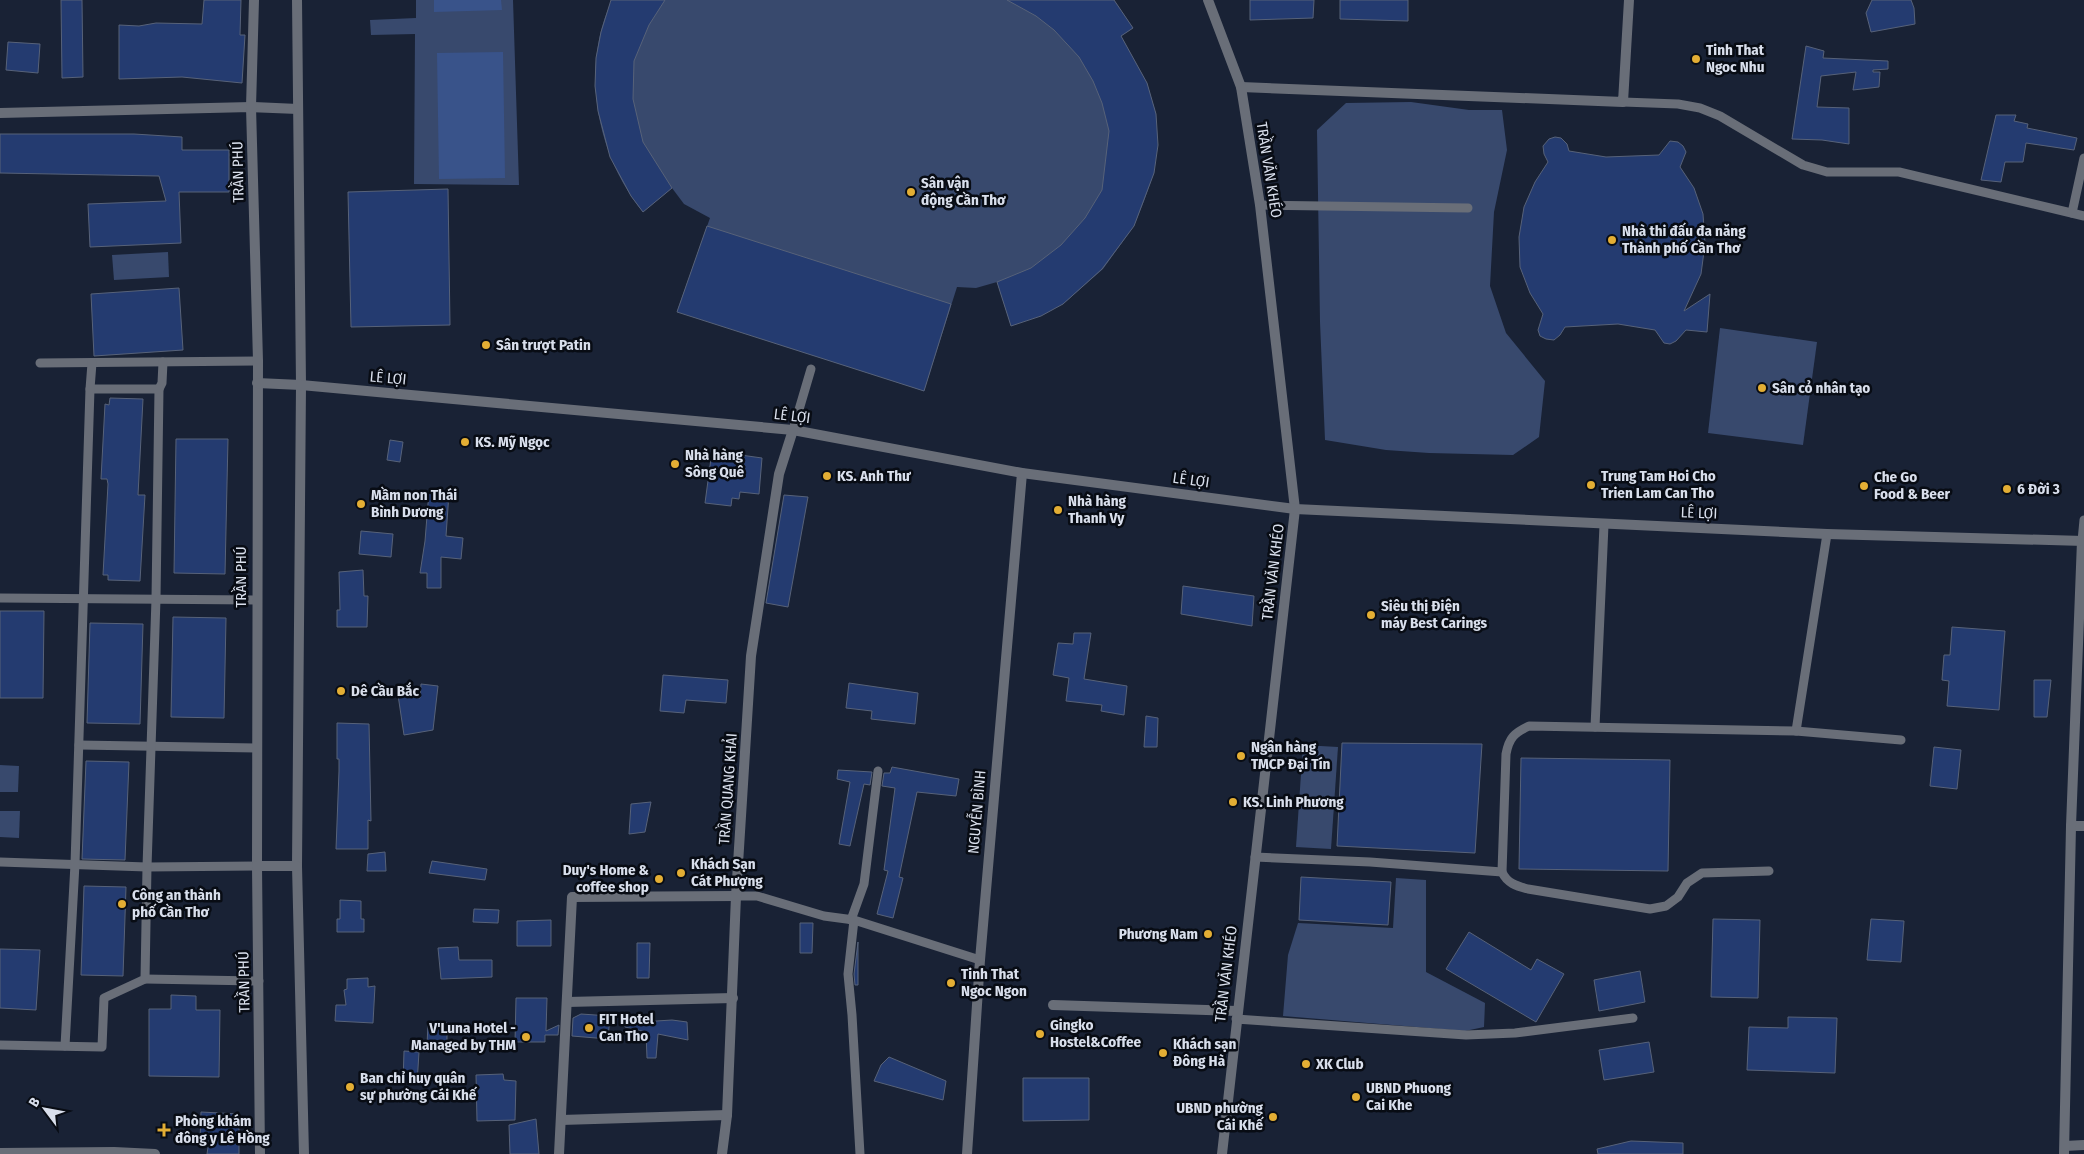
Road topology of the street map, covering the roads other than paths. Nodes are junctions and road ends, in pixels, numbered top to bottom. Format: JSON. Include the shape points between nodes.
{"nodes":[{"id":1,"x":254,"y":0,"type":"edge"},
{"id":2,"x":297,"y":0,"type":"edge"},
{"id":3,"x":1208,"y":0,"type":"edge"},
{"id":4,"x":1629,"y":0,"type":"edge"},
{"id":5,"x":1241,"y":87,"type":"junction"},
{"id":6,"x":1624,"y":102,"type":"junction"},
{"id":7,"x":251,"y":107,"type":"junction"},
{"id":8,"x":298,"y":109,"type":"junction"},
{"id":9,"x":0,"y":113,"type":"edge"},
{"id":10,"x":2084,"y":158,"type":"edge"},
{"id":11,"x":1260,"y":205,"type":"junction"},
{"id":12,"x":1468,"y":208,"type":"dead end"},
{"id":13,"x":2072,"y":213,"type":"junction"},
{"id":14,"x":2084,"y":216,"type":"edge"},
{"id":15,"x":258,"y":361,"type":"junction"},
{"id":16,"x":164,"y":362,"type":"junction"},
{"id":17,"x":40,"y":363,"type":"dead end"},
{"id":18,"x":92,"y":363,"type":"junction"},
{"id":19,"x":811,"y":369,"type":"dead end"},
{"id":20,"x":257,"y":383,"type":"junction"},
{"id":21,"x":301,"y":385,"type":"junction"},
{"id":22,"x":90,"y":389,"type":"junction"},
{"id":23,"x":159,"y":389,"type":"junction"},
{"id":24,"x":793,"y":430,"type":"junction"},
{"id":25,"x":1022,"y":472,"type":"junction"},
{"id":26,"x":1295,"y":509,"type":"junction"},
{"id":27,"x":2084,"y":520,"type":"edge"},
{"id":28,"x":1604,"y":524,"type":"junction"},
{"id":29,"x":1827,"y":534,"type":"junction"},
{"id":30,"x":2083,"y":541,"type":"edge"},
{"id":31,"x":0,"y":598,"type":"edge"},
{"id":32,"x":84,"y":599,"type":"junction"},
{"id":33,"x":156,"y":599,"type":"junction"},
{"id":34,"x":256,"y":600,"type":"junction"},
{"id":35,"x":1595,"y":727,"type":"junction"},
{"id":36,"x":1796,"y":731,"type":"junction"},
{"id":37,"x":1901,"y":740,"type":"dead end"},
{"id":38,"x":79,"y":745,"type":"junction"},
{"id":39,"x":151,"y":748,"type":"junction"},
{"id":40,"x":257,"y":748,"type":"junction"},
{"id":41,"x":878,"y":771,"type":"dead end"},
{"id":42,"x":2071,"y":826,"type":"junction"},
{"id":43,"x":2084,"y":826,"type":"edge"},
{"id":44,"x":1255,"y":857,"type":"junction"},
{"id":45,"x":0,"y":862,"type":"edge"},
{"id":46,"x":75,"y":864,"type":"junction"},
{"id":47,"x":257,"y":866,"type":"junction"},
{"id":48,"x":297,"y":866,"type":"junction"},
{"id":49,"x":147,"y":867,"type":"junction"},
{"id":50,"x":1768,"y":871,"type":"dead end"},
{"id":51,"x":1502,"y":872,"type":"junction"},
{"id":52,"x":736,"y":896,"type":"junction"},
{"id":53,"x":852,"y":920,"type":"junction"},
{"id":54,"x":980,"y":960,"type":"junction"},
{"id":55,"x":145,"y":979,"type":"junction"},
{"id":56,"x":259,"y":981,"type":"junction"},
{"id":57,"x":733,"y":998,"type":"junction"},
{"id":58,"x":567,"y":1002,"type":"junction"},
{"id":59,"x":1053,"y":1005,"type":"dead end"},
{"id":60,"x":1236,"y":1015,"type":"junction"},
{"id":61,"x":1633,"y":1018,"type":"dead end"},
{"id":62,"x":0,"y":1045,"type":"edge"},
{"id":63,"x":65,"y":1046,"type":"junction"},
{"id":64,"x":727,"y":1115,"type":"junction"},
{"id":65,"x":561,"y":1120,"type":"junction"},
{"id":66,"x":2084,"y":1145,"type":"edge"},
{"id":67,"x":2064,"y":1150,"type":"edge"},
{"id":68,"x":0,"y":1152,"type":"edge"},
{"id":69,"x":155,"y":1154,"type":"edge"},
{"id":70,"x":260,"y":1154,"type":"edge"},
{"id":71,"x":304,"y":1154,"type":"edge"},
{"id":72,"x":559,"y":1154,"type":"edge"},
{"id":73,"x":722,"y":1154,"type":"edge"},
{"id":74,"x":860,"y":1154,"type":"edge"},
{"id":75,"x":967,"y":1154,"type":"edge"},
{"id":76,"x":1222,"y":1154,"type":"edge"}],
"edges":[{"from":1,"to":7,"type":"street","name":"TRẦN PHÚ"},
{"from":2,"to":8,"type":"street"},
{"from":3,"to":5,"type":"street","name":"TRẦN VĂN KHÉO"},
{"from":4,"to":6,"type":"street"},
{"from":5,"to":6,"type":"street"},
{"from":5,"to":11,"type":"street","name":"TRẦN VĂN KHÉO"},
{"from":6,"to":13,"type":"lane","via":[[1700,108],[1720,116],[1803,165],[1827,172],[1898,172]]},
{"from":7,"to":8,"type":"street"},
{"from":7,"to":9,"type":"street"},
{"from":7,"to":15,"type":"street","name":"TRẦN PHÚ"},
{"from":8,"to":21,"type":"street"},
{"from":10,"to":13,"type":"lane"},
{"from":11,"to":12,"type":"lane"},
{"from":11,"to":26,"type":"street","name":"TRẦN VĂN KHÉO"},
{"from":13,"to":14,"type":"lane"},
{"from":15,"to":16,"type":"lane"},
{"from":15,"to":20,"type":"street","name":"TRẦN PHÚ"},
{"from":16,"to":18,"type":"lane"},
{"from":16,"to":23,"type":"lane"},
{"from":17,"to":18,"type":"lane"},
{"from":18,"to":22,"type":"lane"},
{"from":19,"to":24,"type":"lane"},
{"from":20,"to":21,"type":"street","name":"LÊ LỢI"},
{"from":20,"to":34,"type":"street","name":"TRẦN PHÚ"},
{"from":21,"to":24,"type":"street","name":"LÊ LỢI"},
{"from":21,"to":48,"type":"street"},
{"from":22,"to":23,"type":"lane"},
{"from":22,"to":32,"type":"lane"},
{"from":23,"to":33,"type":"lane"},
{"from":24,"to":25,"type":"street","name":"LÊ LỢI"},
{"from":24,"to":52,"type":"street","name":"TRẦN QUANG KHẢI","via":[[779,474],[751,656]]},
{"from":25,"to":26,"type":"street","name":"LÊ LỢI"},
{"from":25,"to":54,"type":"street","name":"NGUYỄN BÌNH"},
{"from":26,"to":28,"type":"street","name":"LÊ LỢI"},
{"from":26,"to":44,"type":"street","name":"TRẦN VĂN KHÉO"},
{"from":27,"to":30,"type":"lane"},
{"from":28,"to":29,"type":"street","name":"LÊ LỢI"},
{"from":28,"to":35,"type":"lane"},
{"from":29,"to":30,"type":"street","name":"LÊ LỢI"},
{"from":29,"to":36,"type":"lane"},
{"from":30,"to":42,"type":"street"},
{"from":31,"to":32,"type":"lane"},
{"from":32,"to":33,"type":"lane"},
{"from":32,"to":38,"type":"lane"},
{"from":33,"to":34,"type":"lane"},
{"from":33,"to":39,"type":"lane"},
{"from":34,"to":40,"type":"street","name":"TRẦN PHÚ"},
{"from":35,"to":36,"type":"lane"},
{"from":35,"to":51,"type":"lane","via":[[1529,726],[1516,732],[1509,741]]},
{"from":36,"to":37,"type":"lane"},
{"from":38,"to":39,"type":"lane"},
{"from":38,"to":46,"type":"lane"},
{"from":39,"to":40,"type":"lane"},
{"from":39,"to":49,"type":"lane"},
{"from":40,"to":47,"type":"street","name":"TRẦN PHÚ"},
{"from":41,"to":53,"type":"lane","via":[[864,884]]},
{"from":42,"to":43,"type":"street"},
{"from":42,"to":67,"type":"street"},
{"from":44,"to":51,"type":"lane"},
{"from":44,"to":60,"type":"street","name":"TRẦN VĂN KHÉO"},
{"from":45,"to":46,"type":"lane"},
{"from":46,"to":49,"type":"lane"},
{"from":46,"to":63,"type":"lane"},
{"from":47,"to":48,"type":"street"},
{"from":47,"to":49,"type":"lane"},
{"from":47,"to":56,"type":"street","name":"TRẦN PHÚ"},
{"from":48,"to":71,"type":"street"},
{"from":49,"to":55,"type":"lane"},
{"from":50,"to":51,"type":"lane","via":[[1702,873],[1666,906],[1650,910],[1528,889],[1506,880]]},
{"from":52,"to":53,"type":"lane","via":[[756,896],[824,916]]},
{"from":52,"to":57,"type":"street","name":"TRẦN QUANG KHẢI"},
{"from":52,"to":58,"type":"street","via":[[572,897]]},
{"from":53,"to":54,"type":"lane"},
{"from":53,"to":74,"type":"lane","via":[[848,974]]},
{"from":54,"to":75,"type":"street","name":"NGUYỄN BÌNH"},
{"from":55,"to":56,"type":"lane"},
{"from":55,"to":63,"type":"lane","via":[[104,998],[102,1047]]},
{"from":56,"to":70,"type":"street","name":"TRẦN PHÚ"},
{"from":57,"to":58,"type":"street"},
{"from":57,"to":64,"type":"street","name":"TRẦN QUANG KHẢI"},
{"from":58,"to":65,"type":"street"},
{"from":59,"to":60,"type":"street"},
{"from":60,"to":61,"type":"lane","via":[[1466,1035],[1515,1033]]},
{"from":60,"to":76,"type":"street","name":"TRẦN VĂN KHÉO"},
{"from":62,"to":63,"type":"lane"},
{"from":64,"to":65,"type":"street"},
{"from":64,"to":73,"type":"street","name":"TRẦN QUANG KHẢI"},
{"from":65,"to":72,"type":"street"},
{"from":66,"to":67,"type":"street"},
{"from":68,"to":69,"type":"street"}]}
